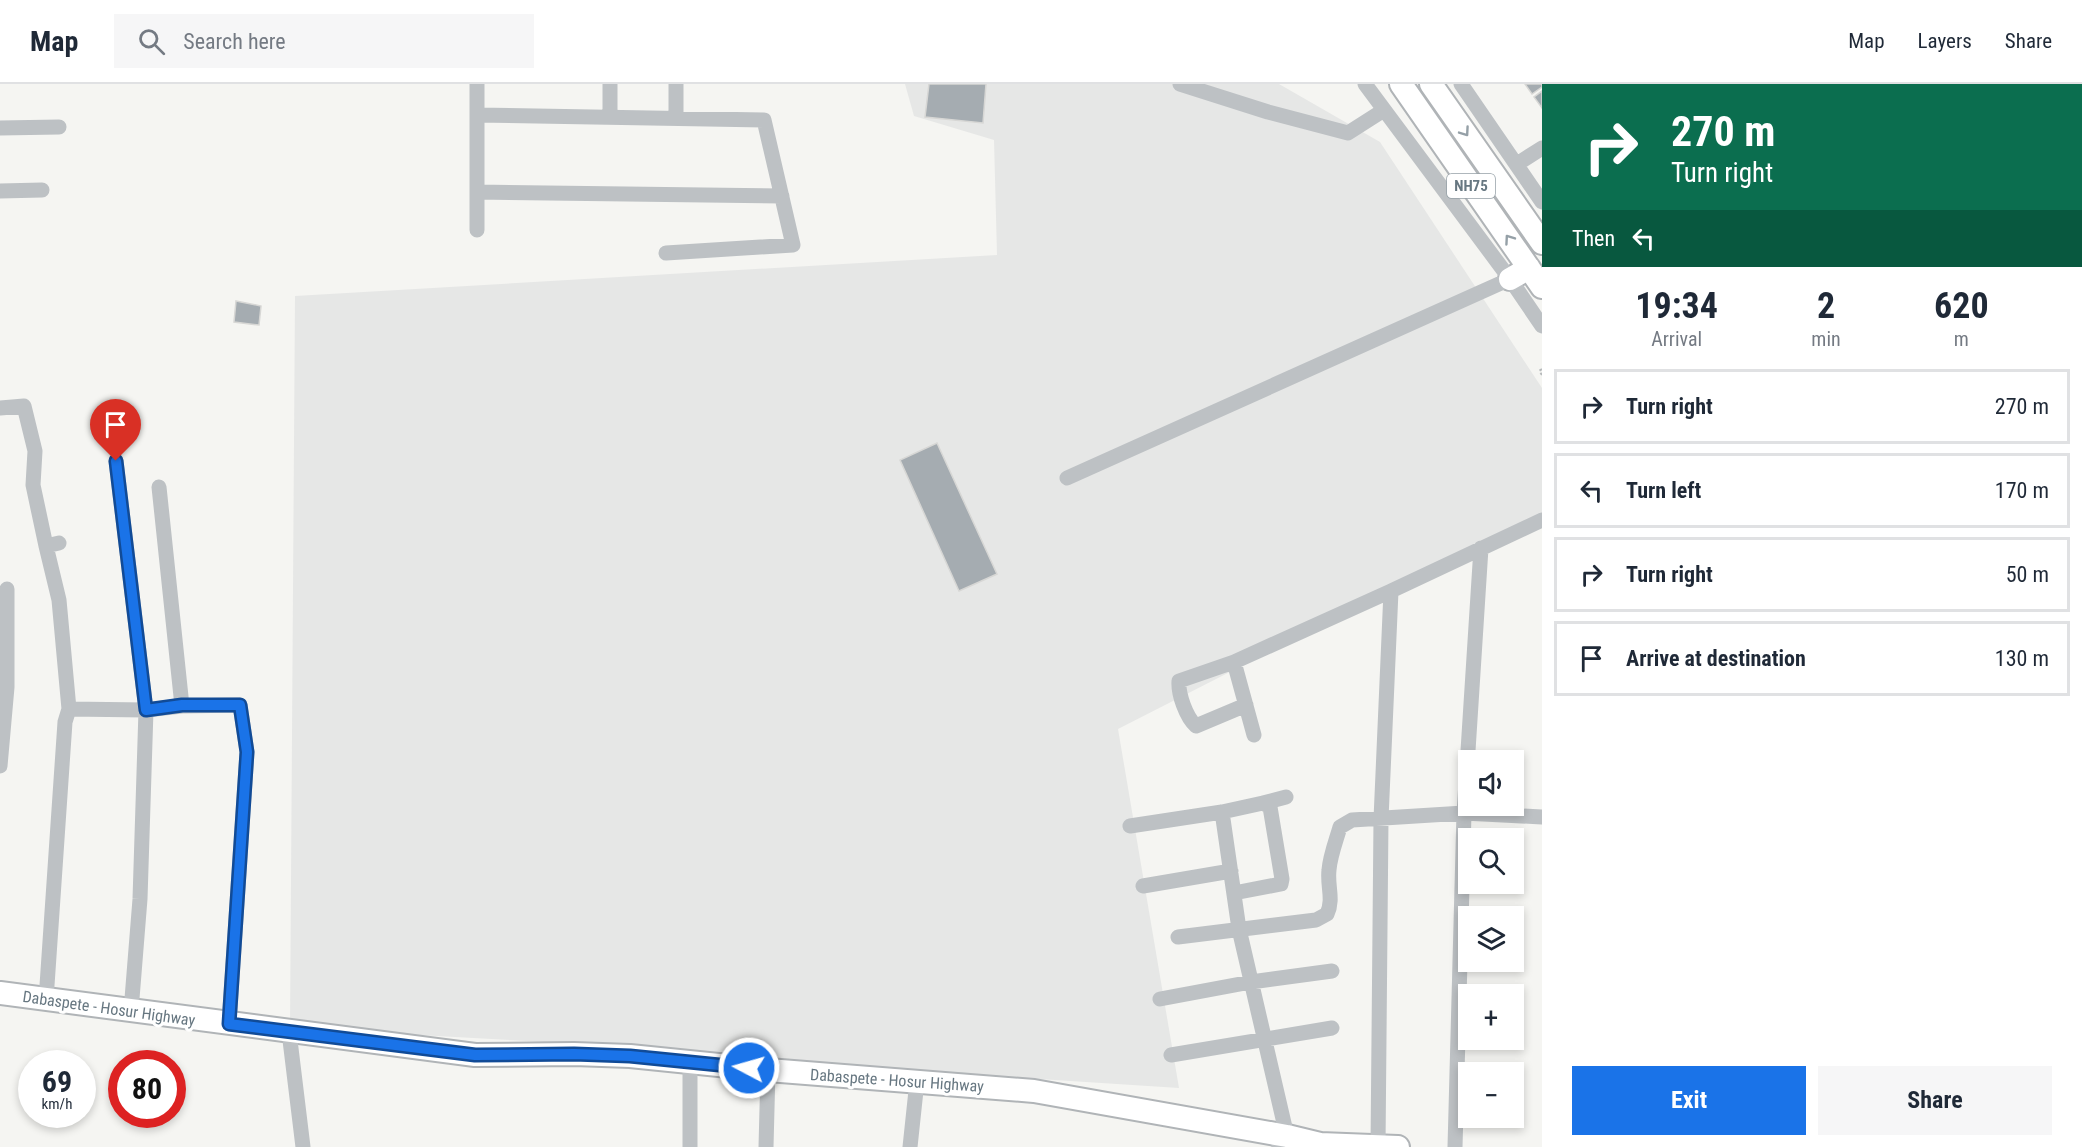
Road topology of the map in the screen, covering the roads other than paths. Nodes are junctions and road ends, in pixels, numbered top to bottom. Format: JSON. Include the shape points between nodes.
{"nodes":[{"id":1,"x":477,"y":84,"type":"edge"},
{"id":2,"x":610,"y":84,"type":"edge"},
{"id":3,"x":676,"y":84,"type":"edge"},
{"id":4,"x":1179,"y":84,"type":"edge"},
{"id":5,"x":1365,"y":84,"type":"edge"},
{"id":6,"x":1401,"y":84,"type":"edge"},
{"id":7,"x":1431,"y":84,"type":"edge"},
{"id":8,"x":1461,"y":84,"type":"edge"},
{"id":9,"x":1383,"y":110,"type":"junction"},
{"id":10,"x":477,"y":115,"type":"junction"},
{"id":11,"x":610,"y":117,"type":"junction"},
{"id":12,"x":676,"y":118,"type":"junction"},
{"id":13,"x":59,"y":127,"type":"dead end"},
{"id":14,"x":0,"y":128,"type":"edge"},
{"id":15,"x":1542,"y":148,"type":"edge"},
{"id":16,"x":1516,"y":165,"type":"junction"},
{"id":17,"x":42,"y":190,"type":"dead end"},
{"id":18,"x":0,"y":191,"type":"edge"},
{"id":19,"x":477,"y":192,"type":"junction"},
{"id":20,"x":782,"y":196,"type":"junction"},
{"id":21,"x":1542,"y":202,"type":"edge"},
{"id":22,"x":477,"y":230,"type":"dead end"},
{"id":23,"x":1541,"y":239,"type":"edge"},
{"id":24,"x":666,"y":253,"type":"dead end"},
{"id":25,"x":1519,"y":274,"type":"junction"},
{"id":26,"x":1542,"y":287,"type":"edge"},
{"id":27,"x":1542,"y":326,"type":"edge"},
{"id":28,"x":0,"y":408,"type":"edge"},
{"id":29,"x":116,"y":461,"type":"dead end"},
{"id":30,"x":1067,"y":478,"type":"dead end"},
{"id":31,"x":159,"y":487,"type":"dead end"},
{"id":32,"x":1542,"y":520,"type":"edge"},
{"id":33,"x":1481,"y":548,"type":"junction"},
{"id":34,"x":7,"y":589,"type":"dead end"},
{"id":35,"x":1391,"y":591,"type":"junction"},
{"id":36,"x":1234,"y":662,"type":"junction"},
{"id":37,"x":182,"y":705,"type":"junction"},
{"id":38,"x":1246,"y":705,"type":"junction"},
{"id":39,"x":69,"y":710,"type":"junction"},
{"id":40,"x":146,"y":710,"type":"junction"},
{"id":41,"x":1254,"y":735,"type":"dead end"},
{"id":42,"x":1468,"y":750,"type":"edge"},
{"id":43,"x":0,"y":766,"type":"edge"},
{"id":44,"x":1286,"y":797,"type":"dead end"},
{"id":45,"x":1263,"y":803,"type":"junction"},
{"id":46,"x":1222,"y":812,"type":"junction"},
{"id":47,"x":1458,"y":813,"type":"edge"},
{"id":48,"x":1464,"y":816,"type":"edge"},
{"id":49,"x":1522,"y":816,"type":"edge"},
{"id":50,"x":1542,"y":817,"type":"edge"},
{"id":51,"x":1381,"y":819,"type":"junction"},
{"id":52,"x":1130,"y":825,"type":"dead end"},
{"id":53,"x":1230,"y":872,"type":"junction"},
{"id":54,"x":1143,"y":886,"type":"dead end"},
{"id":55,"x":1234,"y":893,"type":"junction"},
{"id":56,"x":1239,"y":929,"type":"junction"},
{"id":57,"x":1178,"y":937,"type":"dead end"},
{"id":58,"x":1332,"y":971,"type":"dead end"},
{"id":59,"x":1251,"y":982,"type":"junction"},
{"id":60,"x":0,"y":993,"type":"edge"},
{"id":61,"x":1160,"y":999,"type":"dead end"},
{"id":62,"x":46,"y":1000,"type":"junction"},
{"id":63,"x":131,"y":1011,"type":"junction"},
{"id":64,"x":229,"y":1024,"type":"junction"},
{"id":65,"x":1332,"y":1028,"type":"dead end"},
{"id":66,"x":289,"y":1032,"type":"junction"},
{"id":67,"x":1264,"y":1039,"type":"junction"},
{"id":68,"x":1171,"y":1055,"type":"dead end"},
{"id":69,"x":690,"y":1062,"type":"junction"},
{"id":70,"x":768,"y":1070,"type":"junction"},
{"id":71,"x":917,"y":1081,"type":"junction"},
{"id":72,"x":1283,"y":1142,"type":"edge"},
{"id":73,"x":1320,"y":1145,"type":"edge"},
{"id":74,"x":303,"y":1147,"type":"edge"},
{"id":75,"x":690,"y":1147,"type":"edge"},
{"id":76,"x":766,"y":1147,"type":"edge"},
{"id":77,"x":910,"y":1147,"type":"edge"},
{"id":78,"x":1378,"y":1147,"type":"edge"},
{"id":79,"x":1398,"y":1147,"type":"edge"},
{"id":80,"x":1455,"y":1147,"type":"edge"}],
"edges":[{"from":1,"to":10,"type":"street"},
{"from":2,"to":11,"type":"street"},
{"from":3,"to":12,"type":"street"},
{"from":4,"to":9,"type":"street","via":[[1348,133]]},
{"from":5,"to":9,"type":"street"},
{"from":25,"to":6,"type":"highway","number":"NH75","one_way":true},
{"from":7,"to":23,"type":"highway","number":"NH75","one_way":true},
{"from":8,"to":16,"type":"street"},
{"from":9,"to":25,"type":"street"},
{"from":10,"to":11,"type":"street"},
{"from":10,"to":19,"type":"street"},
{"from":11,"to":12,"type":"street"},
{"from":12,"to":20,"type":"street","via":[[764,120]]},
{"from":13,"to":14,"type":"street"},
{"from":15,"to":16,"type":"street"},
{"from":16,"to":21,"type":"street"},
{"from":17,"to":18,"type":"street"},
{"from":19,"to":20,"type":"street"},
{"from":19,"to":22,"type":"street"},
{"from":20,"to":24,"type":"street","via":[[793,245]]},
{"from":25,"to":26,"type":"highway","number":"NH75"},
{"from":25,"to":27,"type":"street"},
{"from":25,"to":30,"type":"street"},
{"from":28,"to":39,"type":"street","via":[[24,406],[35,451],[33,485],[53,545]]},
{"from":29,"to":40,"type":"street"},
{"from":31,"to":37,"type":"street"},
{"from":32,"to":33,"type":"street"},
{"from":33,"to":35,"type":"street"},
{"from":33,"to":42,"type":"street"},
{"from":34,"to":43,"type":"street","via":[[7,687]]},
{"from":35,"to":36,"type":"street"},
{"from":35,"to":51,"type":"street"},
{"from":36,"to":38,"type":"street"},
{"from":36,"to":38,"type":"street","via":[[1179,681],[1178,688],[1196,726]]},
{"from":37,"to":40,"type":"street"},
{"from":37,"to":64,"type":"street","via":[[240,705],[244,729],[247,752]]},
{"from":38,"to":41,"type":"street"},
{"from":39,"to":40,"type":"street"},
{"from":39,"to":62,"type":"street","via":[[65,722]]},
{"from":40,"to":63,"type":"street","via":[[141,887]]},
{"from":44,"to":45,"type":"street"},
{"from":45,"to":46,"type":"street"},
{"from":45,"to":55,"type":"street","via":[[1270,807],[1281,884]]},
{"from":46,"to":52,"type":"street"},
{"from":46,"to":53,"type":"street"},
{"from":47,"to":51,"type":"street"},
{"from":48,"to":80,"type":"street"},
{"from":49,"to":50,"type":"street"},
{"from":51,"to":56,"type":"street","via":[[1352,820],[1340,827],[1329,871],[1327,914],[1316,920]]},
{"from":51,"to":78,"type":"street"},
{"from":53,"to":54,"type":"street"},
{"from":53,"to":55,"type":"street"},
{"from":55,"to":56,"type":"street"},
{"from":56,"to":57,"type":"street"},
{"from":56,"to":59,"type":"street"},
{"from":58,"to":59,"type":"street"},
{"from":59,"to":61,"type":"street"},
{"from":59,"to":67,"type":"street"},
{"from":60,"to":62,"type":"highway","name":"Dabaspete - Hosur Highway"},
{"from":62,"to":63,"type":"highway","name":"Dabaspete - Hosur Highway"},
{"from":63,"to":64,"type":"highway","name":"Dabaspete - Hosur Highway"},
{"from":64,"to":66,"type":"highway","name":"Dabaspete - Hosur Highway"},
{"from":65,"to":67,"type":"street"},
{"from":66,"to":69,"type":"highway","name":"Dabaspete - Hosur Highway","via":[[475,1055],[574,1054]]},
{"from":66,"to":74,"type":"street"},
{"from":67,"to":68,"type":"street"},
{"from":67,"to":72,"type":"street"},
{"from":69,"to":70,"type":"highway","name":"Dabaspete - Hosur Highway"},
{"from":69,"to":75,"type":"street"},
{"from":70,"to":71,"type":"highway","name":"Dabaspete - Hosur Highway"},
{"from":70,"to":76,"type":"street"},
{"from":71,"to":72,"type":"highway","name":"Dabaspete - Hosur Highway","via":[[1034,1091]]},
{"from":71,"to":77,"type":"street"},
{"from":72,"to":73,"type":"highway","name":"Dabaspete - Hosur Highway"},
{"from":73,"to":78,"type":"highway","name":"Dabaspete - Hosur Highway"},
{"from":78,"to":79,"type":"highway","name":"Dabaspete - Hosur Highway"}]}
